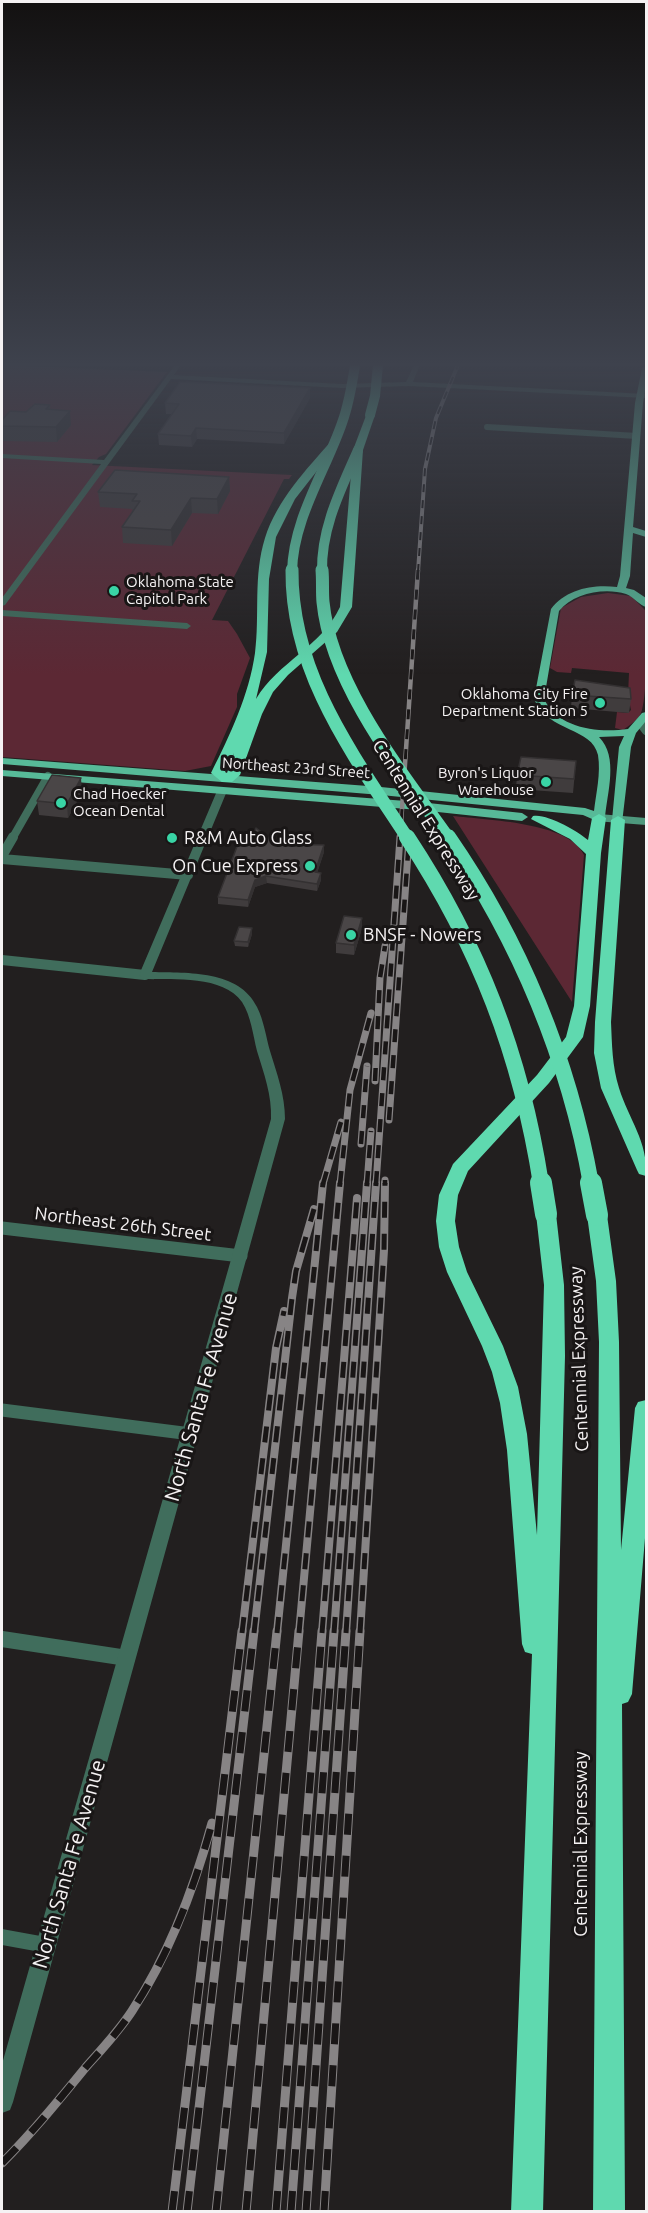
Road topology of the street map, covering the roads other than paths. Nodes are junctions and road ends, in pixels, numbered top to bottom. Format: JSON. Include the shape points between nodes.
{"nodes":[{"id":1,"x":101,"y":468,"type":"edge"},
{"id":2,"x":313,"y":468,"type":"edge"},
{"id":3,"x":323,"y":468,"type":"edge"},
{"id":4,"x":350,"y":468,"type":"edge"},
{"id":5,"x":357,"y":468,"type":"edge"},
{"id":6,"x":635,"y":468,"type":"edge"},
{"id":7,"x":634,"y":475,"type":"junction"},
{"id":8,"x":644,"y":480,"type":"dead end"},
{"id":9,"x":629,"y":529,"type":"junction"},
{"id":10,"x":646,"y":534,"type":"edge"},
{"id":11,"x":622,"y":586,"type":"junction"},
{"id":12,"x":646,"y":590,"type":"edge"},
{"id":13,"x":2,"y":603,"type":"edge"},
{"id":14,"x":646,"y":604,"type":"edge"},
{"id":15,"x":2,"y":613,"type":"edge"},
{"id":16,"x":187,"y":626,"type":"dead end"},
{"id":17,"x":641,"y":725,"type":"edge"},
{"id":18,"x":583,"y":732,"type":"junction"},
{"id":19,"x":2,"y":761,"type":"edge"},
{"id":20,"x":2,"y":772,"type":"edge"},
{"id":21,"x":48,"y":776,"type":"junction"},
{"id":22,"x":225,"y":785,"type":"junction"},
{"id":23,"x":599,"y":818,"type":"junction"},
{"id":24,"x":538,"y":819,"type":"junction"},
{"id":25,"x":618,"y":820,"type":"junction"},
{"id":26,"x":646,"y":822,"type":"edge"},
{"id":27,"x":594,"y":853,"type":"junction"},
{"id":28,"x":2,"y":857,"type":"edge"},
{"id":29,"x":188,"y":875,"type":"junction"},
{"id":30,"x":2,"y":960,"type":"edge"},
{"id":31,"x":145,"y":975,"type":"junction"},
{"id":32,"x":646,"y":1170,"type":"edge"},
{"id":33,"x":2,"y":1228,"type":"edge"},
{"id":34,"x":241,"y":1256,"type":"junction"},
{"id":35,"x":646,"y":1408,"type":"edge"},
{"id":36,"x":2,"y":1410,"type":"edge"},
{"id":37,"x":191,"y":1434,"type":"junction"},
{"id":38,"x":2,"y":1639,"type":"edge"},
{"id":39,"x":127,"y":1658,"type":"junction"},
{"id":40,"x":542,"y":1732,"type":"junction"},
{"id":41,"x":608,"y":1800,"type":"junction"},
{"id":42,"x":2,"y":1937,"type":"edge"},
{"id":43,"x":46,"y":1945,"type":"junction"},
{"id":44,"x":2,"y":2102,"type":"edge"},
{"id":45,"x":527,"y":2211,"type":"edge"},
{"id":46,"x":609,"y":2211,"type":"edge"}],
"edges":[{"from":1,"to":13,"type":"street"},
{"from":2,"to":22,"type":"highway","bridge":true,"via":[[271,536],[265,567],[261,654],[249,701],[218,773]]},
{"from":3,"to":40,"type":"highway","name":"Centennial Expressway","bridge":true,"via":[[303,514],[292,558],[293,608],[301,648],[338,730],[450,905],[496,1003],[515,1057],[534,1135],[554,1285]]},
{"from":4,"to":41,"type":"highway","name":"Centennial Expressway","bridge":true,"via":[[331,513],[322,557],[322,594],[340,667],[363,712],[488,898],[514,947],[540,1003],[575,1105],[588,1164],[606,1281],[609,1342]]},
{"from":5,"to":22,"type":"highway","bridge":true,"via":[[346,607],[339,624],[274,683]]},
{"from":6,"to":7,"type":"main road"},
{"from":7,"to":8,"type":"main road"},
{"from":7,"to":9,"type":"main road"},
{"from":9,"to":10,"type":"main road"},
{"from":9,"to":11,"type":"main road"},
{"from":11,"to":12,"type":"main road"},
{"from":11,"to":14,"type":"main road"},
{"from":11,"to":18,"type":"main road","via":[[568,598],[554,611],[539,699],[541,706],[558,721]]},
{"from":15,"to":16,"type":"street"},
{"from":17,"to":18,"type":"main road","via":[[609,735]]},
{"from":17,"to":25,"type":"main road","via":[[625,747]]},
{"from":18,"to":23,"type":"main road","via":[[594,738],[604,755]]},
{"from":19,"to":22,"type":"main road","name":"Northeast 23rd Street"},
{"from":20,"to":21,"type":"main road","name":"Northeast 23rd Street"},
{"from":21,"to":22,"type":"main road","name":"Northeast 23rd Street"},
{"from":21,"to":28,"type":"street"},
{"from":22,"to":23,"type":"main road","name":"Northeast 23rd Street","via":[[392,792],[585,812]]},
{"from":22,"to":24,"type":"main road","name":"Northeast 23rd Street"},
{"from":22,"to":29,"type":"street"},
{"from":23,"to":24,"type":"main road","name":"Northeast 23rd Street","via":[[584,822]]},
{"from":23,"to":25,"type":"main road"},
{"from":23,"to":27,"type":"highway"},
{"from":24,"to":27,"type":"highway","via":[[575,836]]},
{"from":25,"to":26,"type":"main road"},
{"from":25,"to":32,"type":"highway","via":[[603,1053],[610,1088]]},
{"from":27,"to":40,"type":"highway","via":[[582,1006],[574,1038],[543,1079],[460,1168],[444,1208],[447,1248],[499,1361],[516,1420]]},
{"from":28,"to":29,"type":"street"},
{"from":29,"to":31,"type":"street"},
{"from":30,"to":31,"type":"street"},
{"from":31,"to":34,"type":"street","name":"North Santa Fe Avenue","via":[[227,985],[245,997],[252,1012],[279,1108]]},
{"from":33,"to":34,"type":"street","name":"Northeast 26th Street"},
{"from":34,"to":37,"type":"street","name":"North Santa Fe Avenue"},
{"from":35,"to":41,"type":"highway"},
{"from":36,"to":37,"type":"street"},
{"from":37,"to":39,"type":"street","name":"North Santa Fe Avenue"},
{"from":38,"to":39,"type":"street"},
{"from":39,"to":43,"type":"street","name":"North Santa Fe Avenue"},
{"from":40,"to":45,"type":"highway","name":"Centennial Expressway"},
{"from":41,"to":46,"type":"highway","name":"Centennial Expressway"},
{"from":42,"to":43,"type":"street"},
{"from":43,"to":44,"type":"street","name":"North Santa Fe Avenue"}]}
